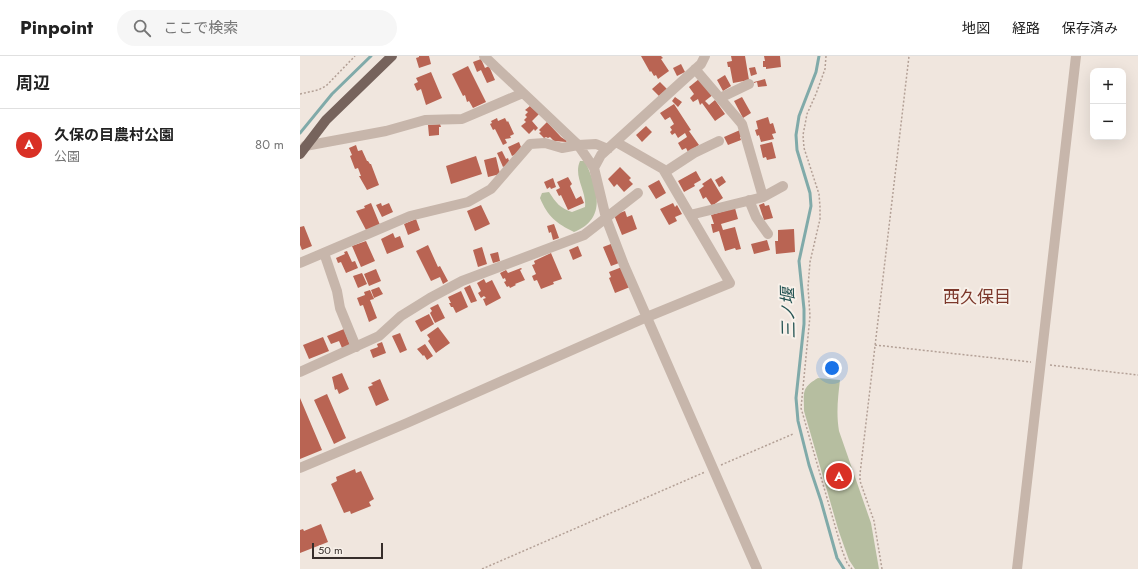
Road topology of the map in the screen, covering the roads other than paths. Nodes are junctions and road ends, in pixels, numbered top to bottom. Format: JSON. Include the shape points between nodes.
{"nodes":[{"id":1,"x":392,"y":56,"type":"edge"},
{"id":2,"x":484,"y":56,"type":"edge"},
{"id":3,"x":705,"y":56,"type":"edge"},
{"id":4,"x":1076,"y":56,"type":"edge"},
{"id":5,"x":695,"y":69,"type":"junction"},
{"id":6,"x":749,"y":84,"type":"dead end"},
{"id":7,"x":522,"y":93,"type":"junction"},
{"id":8,"x":720,"y":98,"type":"junction"},
{"id":9,"x":719,"y":141,"type":"dead end"},
{"id":10,"x":616,"y":142,"type":"junction"},
{"id":11,"x":578,"y":145,"type":"junction"},
{"id":12,"x":608,"y":149,"type":"junction"},
{"id":13,"x":303,"y":150,"type":"edge"},
{"id":14,"x":594,"y":168,"type":"junction"},
{"id":15,"x":665,"y":172,"type":"junction"},
{"id":16,"x":783,"y":186,"type":"dead end"},
{"id":17,"x":638,"y":193,"type":"dead end"},
{"id":18,"x":763,"y":196,"type":"junction"},
{"id":19,"x":748,"y":200,"type":"junction"},
{"id":20,"x":690,"y":215,"type":"junction"},
{"id":21,"x":606,"y":218,"type":"junction"},
{"id":22,"x":768,"y":234,"type":"dead end"},
{"id":23,"x":324,"y":253,"type":"junction"},
{"id":24,"x":300,"y":263,"type":"edge"},
{"id":25,"x":647,"y":317,"type":"junction"},
{"id":26,"x":356,"y":347,"type":"junction"},
{"id":27,"x":300,"y":372,"type":"edge"},
{"id":28,"x":300,"y":468,"type":"edge"},
{"id":29,"x":757,"y":569,"type":"edge"},
{"id":30,"x":1017,"y":569,"type":"edge"}],
"edges":[{"from":1,"to":13,"type":"main road","via":[[326,120]]},
{"from":2,"to":7,"type":"street"},
{"from":3,"to":5,"type":"street"},
{"from":4,"to":30,"type":"street"},
{"from":5,"to":8,"type":"street"},
{"from":5,"to":10,"type":"street"},
{"from":6,"to":8,"type":"street"},
{"from":7,"to":11,"type":"street"},
{"from":7,"to":13,"type":"street","via":[[462,118],[425,120]]},
{"from":8,"to":18,"type":"street","via":[[742,124]]},
{"from":9,"to":15,"type":"street","via":[[694,153]]},
{"from":10,"to":12,"type":"street"},
{"from":10,"to":15,"type":"street"},
{"from":11,"to":12,"type":"street","via":[[596,144]]},
{"from":11,"to":14,"type":"street"},
{"from":11,"to":23,"type":"street","via":[[562,148],[545,143],[530,144],[490,189],[468,202],[410,216]]},
{"from":12,"to":14,"type":"street","via":[[601,155]]},
{"from":14,"to":21,"type":"street"},
{"from":15,"to":20,"type":"street"},
{"from":16,"to":18,"type":"street"},
{"from":17,"to":21,"type":"street"},
{"from":18,"to":19,"type":"street"},
{"from":19,"to":20,"type":"street"},
{"from":19,"to":22,"type":"street"},
{"from":20,"to":25,"type":"street","via":[[730,283]]},
{"from":21,"to":25,"type":"street"},
{"from":21,"to":26,"type":"street","via":[[584,235],[462,281],[401,316],[379,336]]},
{"from":23,"to":24,"type":"street"},
{"from":23,"to":26,"type":"street","via":[[340,308]]},
{"from":25,"to":28,"type":"street"},
{"from":25,"to":29,"type":"street"},
{"from":26,"to":27,"type":"street"}]}
